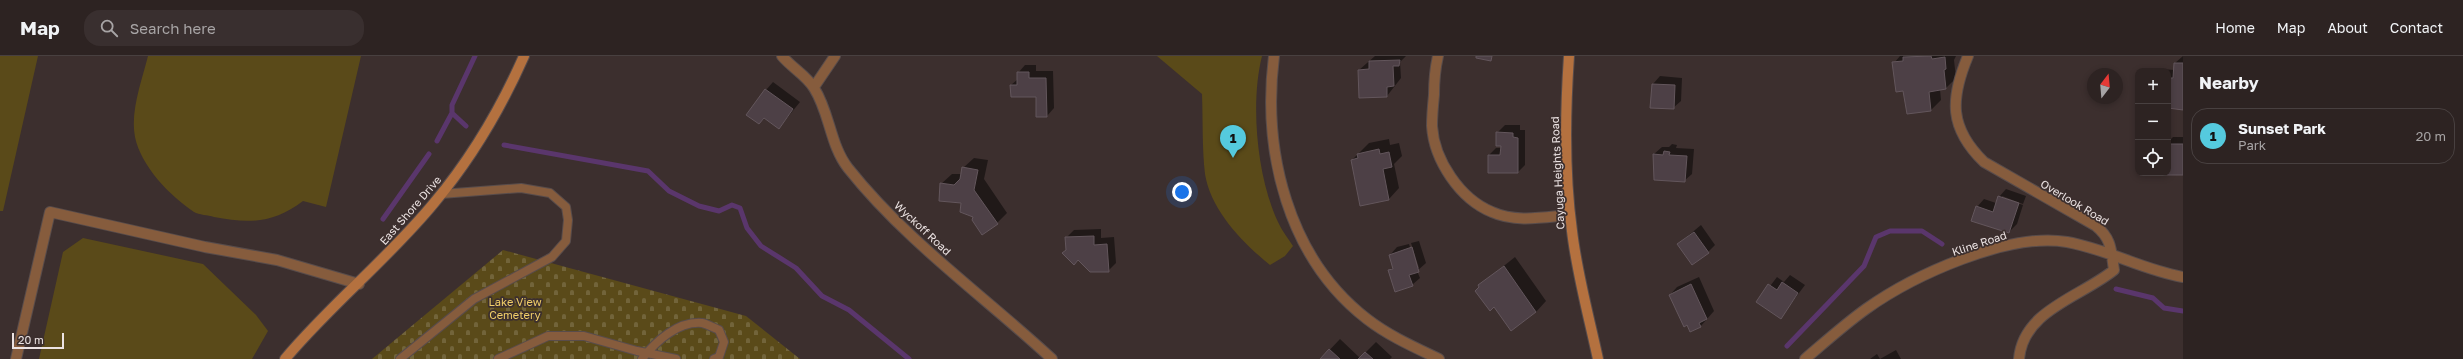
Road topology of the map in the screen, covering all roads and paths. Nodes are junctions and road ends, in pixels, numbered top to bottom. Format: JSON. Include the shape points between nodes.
{"nodes":[{"id":1,"x":524,"y":56,"type":"edge"},
{"id":2,"x":782,"y":56,"type":"edge"},
{"id":3,"x":835,"y":56,"type":"edge"},
{"id":4,"x":1274,"y":56,"type":"edge"},
{"id":5,"x":1438,"y":56,"type":"edge"},
{"id":6,"x":1569,"y":56,"type":"edge"},
{"id":7,"x":1968,"y":56,"type":"edge"},
{"id":8,"x":814,"y":87,"type":"junction"},
{"id":9,"x":441,"y":194,"type":"junction"},
{"id":10,"x":1570,"y":215,"type":"junction"},
{"id":11,"x":2112,"y":254,"type":"junction"},
{"id":12,"x":2183,"y":277,"type":"edge"},
{"id":13,"x":359,"y":284,"type":"junction"},
{"id":14,"x":644,"y":356,"type":"edge"},
{"id":15,"x":16,"y":359,"type":"edge"},
{"id":16,"x":285,"y":359,"type":"edge"},
{"id":17,"x":400,"y":359,"type":"edge"},
{"id":18,"x":498,"y":359,"type":"edge"},
{"id":19,"x":676,"y":359,"type":"edge"},
{"id":20,"x":714,"y":359,"type":"edge"},
{"id":21,"x":1052,"y":359,"type":"edge"},
{"id":22,"x":1439,"y":359,"type":"edge"},
{"id":23,"x":1598,"y":359,"type":"edge"},
{"id":24,"x":1805,"y":359,"type":"edge"},
{"id":25,"x":2019,"y":359,"type":"edge"}],
"edges":[{"from":1,"to":9,"type":"street","name":"East Shore Drive","via":[[509,89],[477,145]]},
{"from":2,"to":8,"type":"street","name":"Wyckoff Road"},
{"from":3,"to":8,"type":"street"},
{"from":4,"to":22,"type":"street","via":[[1271,111],[1273,146],[1285,198],[1305,247],[1337,292],[1366,319],[1389,335]]},
{"from":5,"to":10,"type":"street","via":[[1432,126],[1443,164],[1458,186],[1468,197],[1492,213],[1520,219]]},
{"from":6,"to":10,"type":"street","name":"Cayuga Heights Road","via":[[1565,107]]},
{"from":7,"to":11,"type":"street","name":"Overlook Road","via":[[1958,80],[1955,107],[1962,133],[1973,151],[1984,162],[2096,226],[2106,234]]},
{"from":8,"to":21,"type":"street","name":"Wyckoff Road","via":[[822,102],[835,146],[871,196],[922,245]]},
{"from":9,"to":13,"type":"street","name":"East Shore Drive"},
{"from":9,"to":17,"type":"lane","via":[[521,188],[550,193],[566,207],[566,242],[552,256],[474,299]]},
{"from":10,"to":23,"type":"street","name":"Cayuga Heights Road","via":[[1583,294]]},
{"from":11,"to":12,"type":"street","name":"Kline Road"},
{"from":11,"to":24,"type":"street","name":"Kline Road","via":[[2066,242],[2039,240],[2007,245],[1977,255],[1898,288],[1866,309]]},
{"from":11,"to":25,"type":"street","name":"Overlook Road","via":[[2114,270],[2037,320],[2023,340]]},
{"from":13,"to":15,"type":"street","via":[[277,260],[205,247],[50,212]]},
{"from":13,"to":16,"type":"street","name":"East Shore Drive"},
{"from":14,"to":18,"type":"lane","via":[[584,336],[548,336]]},
{"from":14,"to":19,"type":"lane"},
{"from":14,"to":20,"type":"lane","via":[[668,333],[685,324],[703,323],[719,330],[724,342],[719,357]]}]}
